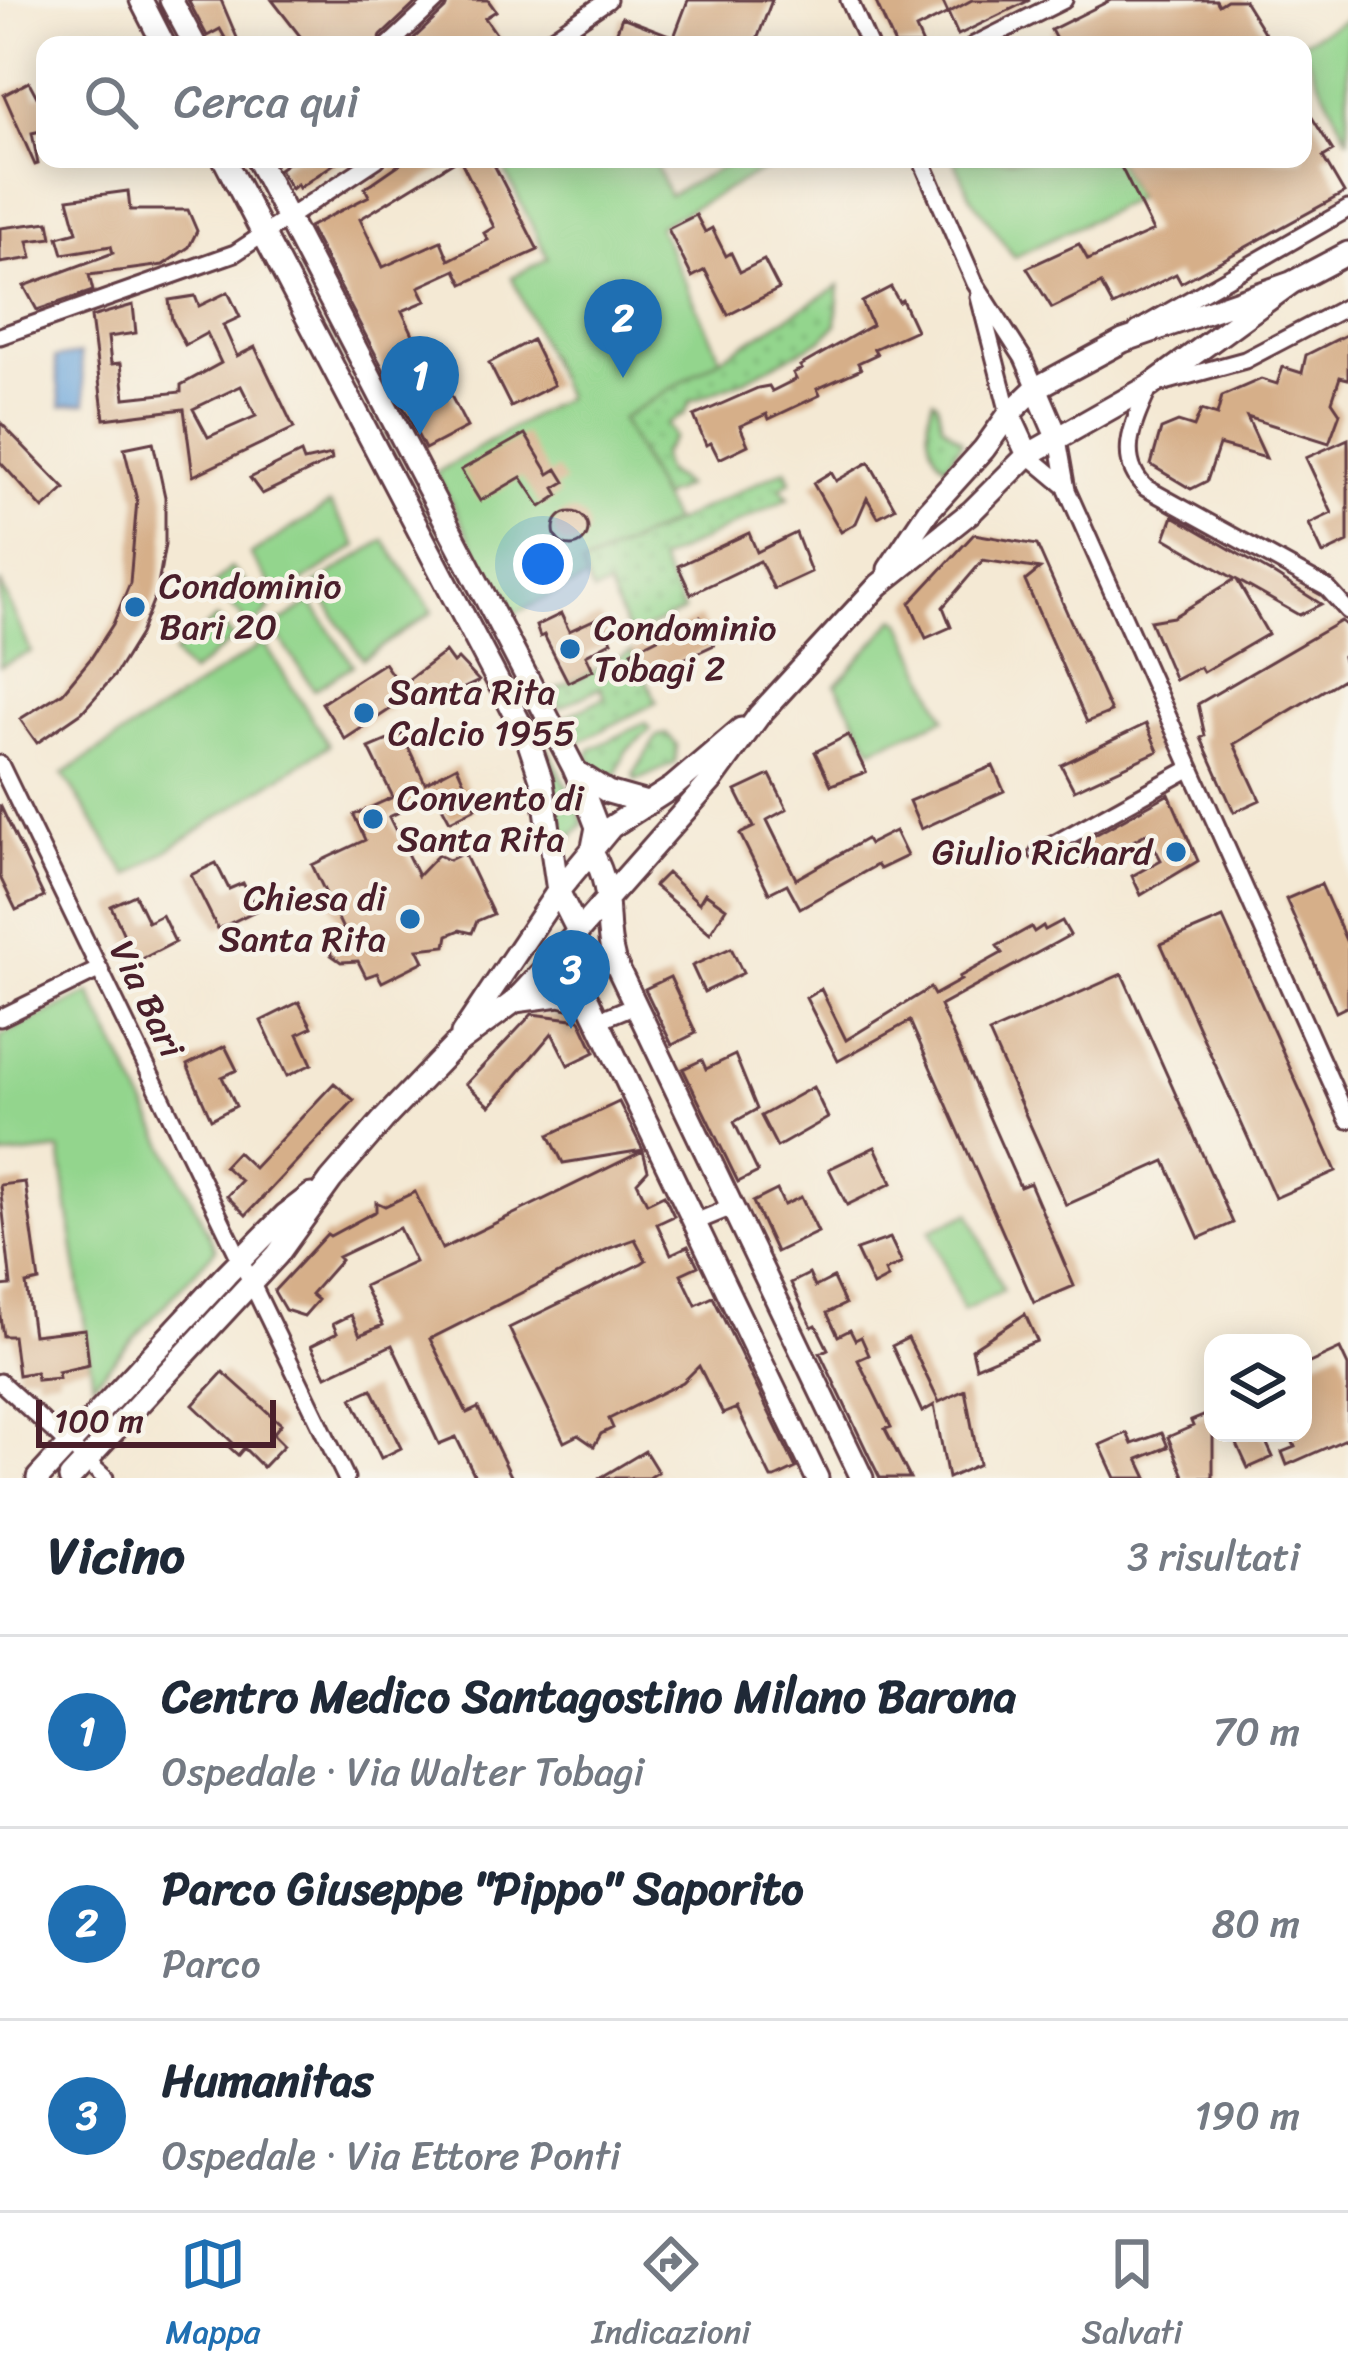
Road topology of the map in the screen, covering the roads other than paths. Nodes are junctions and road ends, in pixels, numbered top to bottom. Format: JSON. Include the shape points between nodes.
{"nodes":[{"id":1,"x":141,"y":0,"type":"edge"},
{"id":2,"x":171,"y":0,"type":"edge"},
{"id":3,"x":437,"y":0,"type":"edge"},
{"id":4,"x":608,"y":0,"type":"edge"},
{"id":5,"x":849,"y":0,"type":"edge"},
{"id":6,"x":1064,"y":0,"type":"edge"},
{"id":7,"x":1042,"y":5,"type":"edge"},
{"id":8,"x":159,"y":36,"type":"edge"},
{"id":9,"x":190,"y":36,"type":"edge"},
{"id":10,"x":399,"y":36,"type":"edge"},
{"id":11,"x":555,"y":36,"type":"edge"},
{"id":12,"x":865,"y":36,"type":"edge"},
{"id":13,"x":989,"y":36,"type":"edge"},
{"id":14,"x":229,"y":168,"type":"edge"},
{"id":15,"x":261,"y":168,"type":"edge"},
{"id":16,"x":364,"y":168,"type":"edge"},
{"id":17,"x":925,"y":168,"type":"edge"},
{"id":18,"x":1348,"y":209,"type":"edge"},
{"id":19,"x":289,"y":220,"type":"junction"},
{"id":20,"x":264,"y":236,"type":"junction"},
{"id":21,"x":1348,"y":254,"type":"edge"},
{"id":22,"x":975,"y":283,"type":"junction"},
{"id":23,"x":1291,"y":283,"type":"junction"},
{"id":24,"x":1348,"y":306,"type":"edge"},
{"id":25,"x":0,"y":336,"type":"edge"},
{"id":26,"x":1123,"y":341,"type":"junction"},
{"id":27,"x":1150,"y":386,"type":"junction"},
{"id":28,"x":1036,"y":388,"type":"junction"},
{"id":29,"x":1009,"y":414,"type":"junction"},
{"id":30,"x":1058,"y":439,"type":"junction"},
{"id":31,"x":1028,"y":455,"type":"junction"},
{"id":32,"x":1065,"y":486,"type":"junction"},
{"id":33,"x":879,"y":585,"type":"junction"},
{"id":34,"x":1348,"y":611,"type":"edge"},
{"id":35,"x":760,"y":714,"type":"junction"},
{"id":36,"x":0,"y":764,"type":"edge"},
{"id":37,"x":1191,"y":767,"type":"junction"},
{"id":38,"x":575,"y":770,"type":"junction"},
{"id":39,"x":647,"y":803,"type":"junction"},
{"id":40,"x":592,"y":853,"type":"junction"},
{"id":41,"x":1038,"y":853,"type":"dead end"},
{"id":42,"x":558,"y":891,"type":"junction"},
{"id":43,"x":610,"y":896,"type":"junction"},
{"id":44,"x":578,"y":928,"type":"junction"},
{"id":45,"x":100,"y":969,"type":"junction"},
{"id":46,"x":515,"y":1001,"type":"junction"},
{"id":47,"x":633,"y":1006,"type":"junction"},
{"id":48,"x":594,"y":1011,"type":"junction"},
{"id":49,"x":0,"y":1018,"type":"edge"},
{"id":50,"x":454,"y":1046,"type":"junction"},
{"id":51,"x":1348,"y":1120,"type":"edge"},
{"id":52,"x":331,"y":1180,"type":"junction"},
{"id":53,"x":732,"y":1207,"type":"junction"},
{"id":54,"x":693,"y":1223,"type":"junction"},
{"id":55,"x":242,"y":1260,"type":"junction"},
{"id":56,"x":252,"y":1281,"type":"junction"},
{"id":57,"x":0,"y":1382,"type":"edge"},
{"id":58,"x":68,"y":1445,"type":"junction"},
{"id":59,"x":87,"y":1460,"type":"junction"},
{"id":60,"x":856,"y":1476,"type":"edge"},
{"id":61,"x":38,"y":1478,"type":"edge"},
{"id":62,"x":70,"y":1478,"type":"edge"},
{"id":63,"x":105,"y":1478,"type":"edge"},
{"id":64,"x":346,"y":1478,"type":"edge"},
{"id":65,"x":817,"y":1478,"type":"edge"}],
"edges":[{"from":1,"to":8,"type":"main road"},
{"from":2,"to":9,"type":"main road"},
{"from":3,"to":10,"type":"street"},
{"from":4,"to":11,"type":"street"},
{"from":5,"to":12,"type":"street"},
{"from":6,"to":7,"type":"street"},
{"from":7,"to":13,"type":"street"},
{"from":14,"to":20,"type":"main road"},
{"from":15,"to":19,"type":"main road"},
{"from":16,"to":19,"type":"street"},
{"from":17,"to":22,"type":"street"},
{"from":18,"to":26,"type":"street"},
{"from":19,"to":20,"type":"street"},
{"from":19,"to":38,"type":"main road"},
{"from":20,"to":25,"type":"street"},
{"from":20,"to":42,"type":"main road","via":[[527,737]]},
{"from":21,"to":23,"type":"main road"},
{"from":22,"to":28,"type":"street"},
{"from":22,"to":29,"type":"street"},
{"from":23,"to":26,"type":"main road"},
{"from":23,"to":27,"type":"main road"},
{"from":24,"to":27,"type":"street","via":[[1245,360]]},
{"from":26,"to":28,"type":"main road"},
{"from":27,"to":30,"type":"main road"},
{"from":27,"to":34,"type":"street","via":[[1128,445],[1145,488],[1327,589]]},
{"from":28,"to":29,"type":"main road"},
{"from":28,"to":30,"type":"main road"},
{"from":29,"to":31,"type":"main road"},
{"from":29,"to":33,"type":"main road"},
{"from":30,"to":31,"type":"main road"},
{"from":30,"to":32,"type":"street"},
{"from":31,"to":32,"type":"street"},
{"from":31,"to":33,"type":"main road"},
{"from":32,"to":37,"type":"street"},
{"from":33,"to":35,"type":"main road"},
{"from":35,"to":39,"type":"main road"},
{"from":35,"to":43,"type":"main road"},
{"from":36,"to":45,"type":"street","name":"Via Bari"},
{"from":37,"to":41,"type":"street"},
{"from":37,"to":51,"type":"street"},
{"from":38,"to":39,"type":"main road","via":[[608,792]]},
{"from":38,"to":40,"type":"main road","via":[[597,827]]},
{"from":39,"to":40,"type":"main road","via":[[611,827]]},
{"from":40,"to":42,"type":"main road"},
{"from":40,"to":43,"type":"main road"},
{"from":42,"to":44,"type":"main road"},
{"from":42,"to":50,"type":"main road"},
{"from":43,"to":44,"type":"main road"},
{"from":43,"to":47,"type":"main road","via":[[608,938]]},
{"from":44,"to":46,"type":"main road"},
{"from":44,"to":48,"type":"main road","via":[[574,970]]},
{"from":45,"to":49,"type":"street"},
{"from":45,"to":55,"type":"street","name":"Via Bari"},
{"from":46,"to":48,"type":"main road","via":[[560,994]]},
{"from":46,"to":50,"type":"main road"},
{"from":47,"to":48,"type":"street"},
{"from":47,"to":53,"type":"main road"},
{"from":48,"to":54,"type":"main road"},
{"from":50,"to":52,"type":"main road"},
{"from":52,"to":55,"type":"main road"},
{"from":52,"to":56,"type":"main road"},
{"from":53,"to":54,"type":"street"},
{"from":53,"to":60,"type":"main road"},
{"from":54,"to":65,"type":"main road"},
{"from":55,"to":56,"type":"street","name":"Via Bari"},
{"from":55,"to":58,"type":"main road"},
{"from":56,"to":59,"type":"main road"},
{"from":56,"to":64,"type":"street","name":"Via Bari"},
{"from":57,"to":58,"type":"street"},
{"from":58,"to":59,"type":"street"},
{"from":58,"to":61,"type":"main road"},
{"from":59,"to":62,"type":"main road"},
{"from":59,"to":63,"type":"street"}]}
